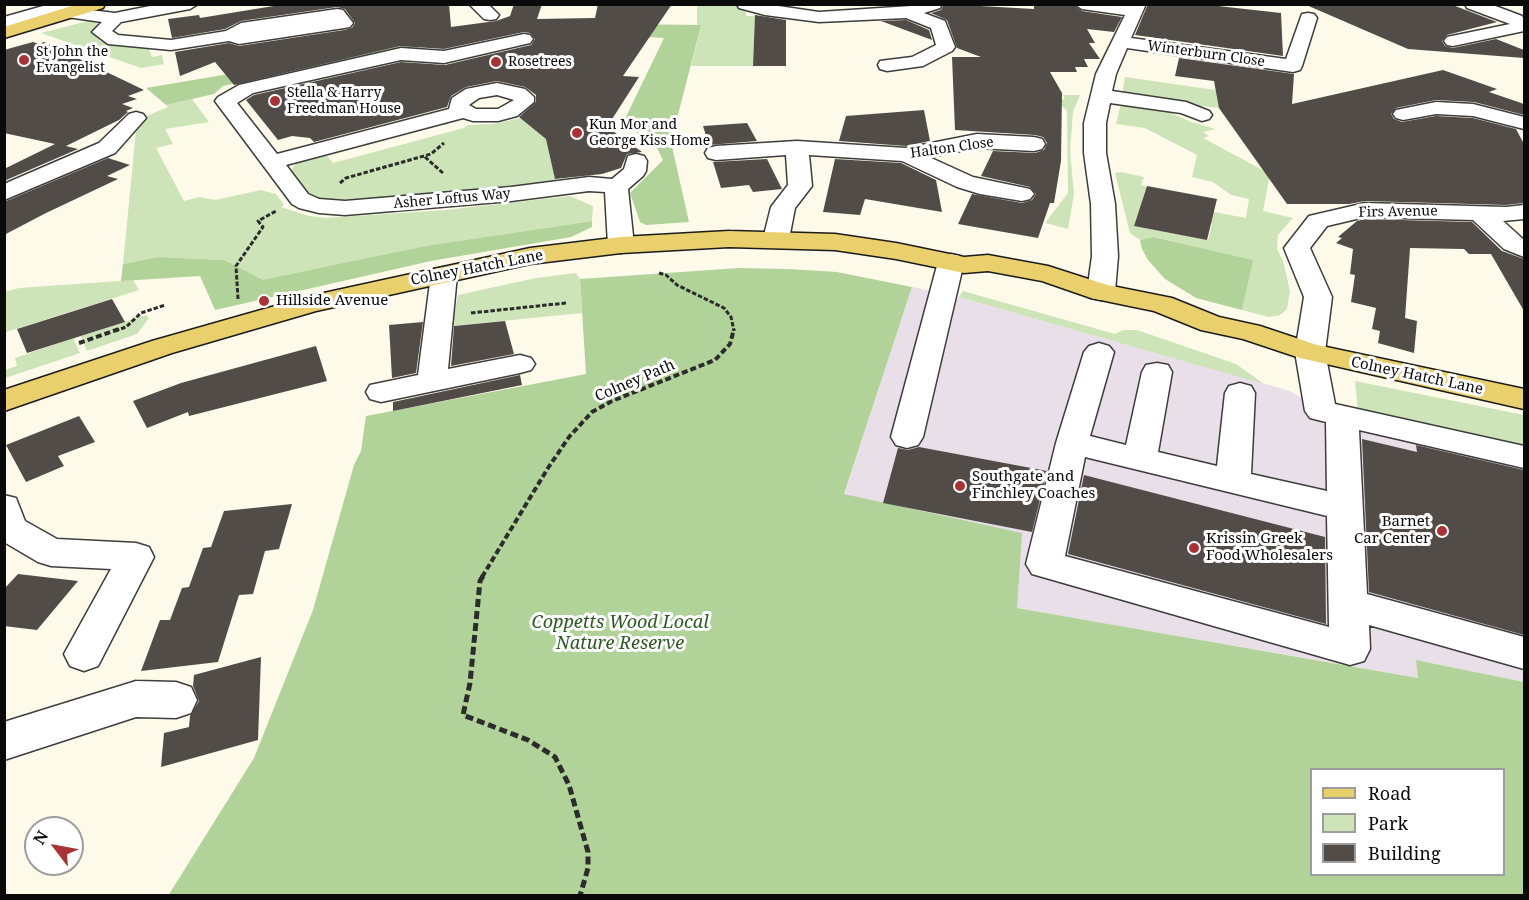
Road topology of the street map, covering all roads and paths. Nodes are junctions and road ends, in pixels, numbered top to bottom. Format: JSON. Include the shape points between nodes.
{"nodes":[{"id":1,"x":97,"y":4,"type":"edge"},
{"id":2,"x":190,"y":4,"type":"edge"},
{"id":3,"x":745,"y":4,"type":"edge"},
{"id":4,"x":934,"y":4,"type":"edge"},
{"id":5,"x":1082,"y":4,"type":"edge"},
{"id":6,"x":1473,"y":4,"type":"edge"},
{"id":7,"x":72,"y":8,"type":"edge"},
{"id":8,"x":1136,"y":8,"type":"edge"},
{"id":9,"x":908,"y":13,"type":"junction"},
{"id":10,"x":115,"y":18,"type":"junction"},
{"id":11,"x":1308,"y":18,"type":"dead end"},
{"id":12,"x":4,"y":23,"type":"edge"},
{"id":13,"x":1522,"y":26,"type":"edge"},
{"id":14,"x":4,"y":33,"type":"edge"},
{"id":15,"x":231,"y":35,"type":"junction"},
{"id":16,"x":525,"y":39,"type":"dead end"},
{"id":17,"x":1453,"y":41,"type":"dead end"},
{"id":18,"x":1119,"y":42,"type":"junction"},
{"id":19,"x":887,"y":65,"type":"dead end"},
{"id":20,"x":1102,"y":96,"type":"junction"},
{"id":21,"x":463,"y":112,"type":"dead end"},
{"id":22,"x":1403,"y":114,"type":"dead end"},
{"id":23,"x":1202,"y":116,"type":"dead end"},
{"id":24,"x":136,"y":118,"type":"dead end"},
{"id":25,"x":1524,"y":123,"type":"edge"},
{"id":26,"x":448,"y":139,"type":"dead end"},
{"id":27,"x":1034,"y":144,"type":"dead end"},
{"id":28,"x":797,"y":148,"type":"junction"},
{"id":29,"x":265,"y":153,"type":"junction"},
{"id":30,"x":716,"y":153,"type":"dead end"},
{"id":31,"x":906,"y":154,"type":"junction"},
{"id":32,"x":425,"y":156,"type":"junction"},
{"id":33,"x":636,"y":161,"type":"dead end"},
{"id":34,"x":432,"y":163,"type":"dead end"},
{"id":35,"x":616,"y":187,"type":"junction"},
{"id":36,"x":4,"y":194,"type":"edge"},
{"id":37,"x":1022,"y":194,"type":"dead end"},
{"id":38,"x":300,"y":200,"type":"junction"},
{"id":39,"x":1524,"y":212,"type":"edge"},
{"id":40,"x":1479,"y":213,"type":"junction"},
{"id":41,"x":270,"y":214,"type":"dead end"},
{"id":42,"x":776,"y":239,"type":"junction"},
{"id":43,"x":621,"y":245,"type":"junction"},
{"id":44,"x":1524,"y":249,"type":"edge"},
{"id":45,"x":958,"y":264,"type":"junction"},
{"id":46,"x":659,"y":273,"type":"dead end"},
{"id":47,"x":444,"y":275,"type":"junction"},
{"id":48,"x":1101,"y":292,"type":"junction"},
{"id":49,"x":566,"y":303,"type":"dead end"},
{"id":50,"x":238,"y":304,"type":"dead end"},
{"id":51,"x":165,"y":305,"type":"dead end"},
{"id":52,"x":439,"y":316,"type":"junction"},
{"id":53,"x":80,"y":343,"type":"dead end"},
{"id":54,"x":1099,"y":352,"type":"dead end"},
{"id":55,"x":1310,"y":352,"type":"junction"},
{"id":56,"x":520,"y":364,"type":"dead end"},
{"id":57,"x":1157,"y":372,"type":"dead end"},
{"id":58,"x":432,"y":382,"type":"junction"},
{"id":59,"x":381,"y":392,"type":"dead end"},
{"id":60,"x":1240,"y":393,"type":"dead end"},
{"id":61,"x":1524,"y":399,"type":"edge"},
{"id":62,"x":4,"y":401,"type":"edge"},
{"id":63,"x":1342,"y":416,"type":"junction"},
{"id":64,"x":907,"y":437,"type":"dead end"},
{"id":65,"x":1072,"y":442,"type":"junction"},
{"id":66,"x":1524,"y":457,"type":"edge"},
{"id":67,"x":1140,"y":459,"type":"junction"},
{"id":68,"x":1233,"y":482,"type":"junction"},
{"id":69,"x":4,"y":507,"type":"edge"},
{"id":70,"x":1345,"y":508,"type":"junction"},
{"id":71,"x":1348,"y":604,"type":"junction"},
{"id":72,"x":1524,"y":653,"type":"edge"},
{"id":73,"x":84,"y":654,"type":"dead end"},
{"id":74,"x":176,"y":700,"type":"dead end"},
{"id":75,"x":4,"y":741,"type":"edge"},
{"id":76,"x":580,"y":896,"type":"edge"}],
"edges":[{"from":1,"to":7,"type":"main road"},
{"from":2,"to":10,"type":"street"},
{"from":3,"to":9,"type":"street","via":[[810,16]]},
{"from":4,"to":9,"type":"street"},
{"from":5,"to":8,"type":"street"},
{"from":6,"to":13,"type":"street","via":[[1516,20]]},
{"from":7,"to":10,"type":"street"},
{"from":7,"to":12,"type":"street"},
{"from":7,"to":14,"type":"main road"},
{"from":8,"to":18,"type":"street"},
{"from":9,"to":19,"type":"street","via":[[939,25],[946,47],[916,62]]},
{"from":10,"to":15,"type":"street","via":[[101,32],[114,40],[171,45]]},
{"from":11,"to":18,"type":"street","name":"Winterburn Close","via":[[1293,66]]},
{"from":13,"to":17,"type":"street"},
{"from":15,"to":15,"type":"street","via":[[239,39],[344,23],[337,14],[241,28]]},
{"from":16,"to":29,"type":"street","via":[[444,57],[401,54],[246,89],[225,101]]},
{"from":18,"to":20,"type":"street"},
{"from":20,"to":23,"type":"street","via":[[1186,108]]},
{"from":20,"to":48,"type":"street","via":[[1095,123],[1105,245]]},
{"from":21,"to":29,"type":"street"},
{"from":22,"to":25,"type":"street","via":[[1436,108],[1473,110]]},
{"from":24,"to":36,"type":"street","via":[[107,148]]},
{"from":26,"to":32,"type":"path"},
{"from":27,"to":31,"type":"street","name":"Halton Close","via":[[976,141]]},
{"from":28,"to":30,"type":"street","name":"Halton Close"},
{"from":28,"to":31,"type":"street","name":"Halton Close"},
{"from":28,"to":42,"type":"street","via":[[800,186],[783,207]]},
{"from":29,"to":38,"type":"street"},
{"from":31,"to":37,"type":"street","via":[[965,182]]},
{"from":32,"to":34,"type":"path"},
{"from":32,"to":38,"type":"path","via":[[346,178],[335,187]]},
{"from":33,"to":35,"type":"street","via":[[635,171]]},
{"from":35,"to":38,"type":"street","name":"Asher Loftus Way","via":[[589,184],[345,208]]},
{"from":35,"to":43,"type":"street"},
{"from":39,"to":40,"type":"street","name":"Firs Avenue"},
{"from":40,"to":44,"type":"street"},
{"from":40,"to":55,"type":"street","name":"Firs Avenue","via":[[1365,210],[1318,220],[1297,248],[1318,297]]},
{"from":41,"to":50,"type":"path","via":[[258,221],[263,227],[236,266]]},
{"from":42,"to":43,"type":"main road","name":"Colney Hatch Lane"},
{"from":42,"to":45,"type":"main road","name":"Colney Hatch Lane","via":[[861,245]]},
{"from":43,"to":47,"type":"main road","name":"Colney Hatch Lane","via":[[530,256]]},
{"from":45,"to":48,"type":"main road","name":"Colney Hatch Lane","via":[[979,278],[1044,295]]},
{"from":45,"to":64,"type":"street"},
{"from":46,"to":76,"type":"path","name":"Colney Path","via":[[724,308],[734,330],[730,344],[715,360],[592,412],[548,468],[480,581],[464,715],[540,746],[555,757],[564,773],[588,852]]},
{"from":47,"to":52,"type":"street"},
{"from":47,"to":62,"type":"main road","name":"Colney Hatch Lane","via":[[310,304],[162,347]]},
{"from":48,"to":55,"type":"main road","name":"Colney Hatch Lane","via":[[1149,317],[1243,351]]},
{"from":49,"to":52,"type":"path"},
{"from":51,"to":53,"type":"path","via":[[141,314],[126,327]]},
{"from":52,"to":58,"type":"street"},
{"from":54,"to":65,"type":"street"},
{"from":55,"to":61,"type":"main road","name":"Colney Hatch Lane"},
{"from":55,"to":63,"type":"street","via":[[1321,411]]},
{"from":56,"to":58,"type":"street"},
{"from":57,"to":67,"type":"street"},
{"from":58,"to":59,"type":"street"},
{"from":60,"to":68,"type":"street"},
{"from":63,"to":66,"type":"street"},
{"from":63,"to":70,"type":"street"},
{"from":65,"to":67,"type":"street"},
{"from":65,"to":71,"type":"street","via":[[1045,564],[1350,649]]},
{"from":67,"to":68,"type":"street"},
{"from":68,"to":70,"type":"street"},
{"from":69,"to":73,"type":"street","via":[[9,528],[51,552],[136,556]]},
{"from":70,"to":71,"type":"street"},
{"from":71,"to":72,"type":"street"},
{"from":74,"to":75,"type":"street","via":[[136,699]]}]}
